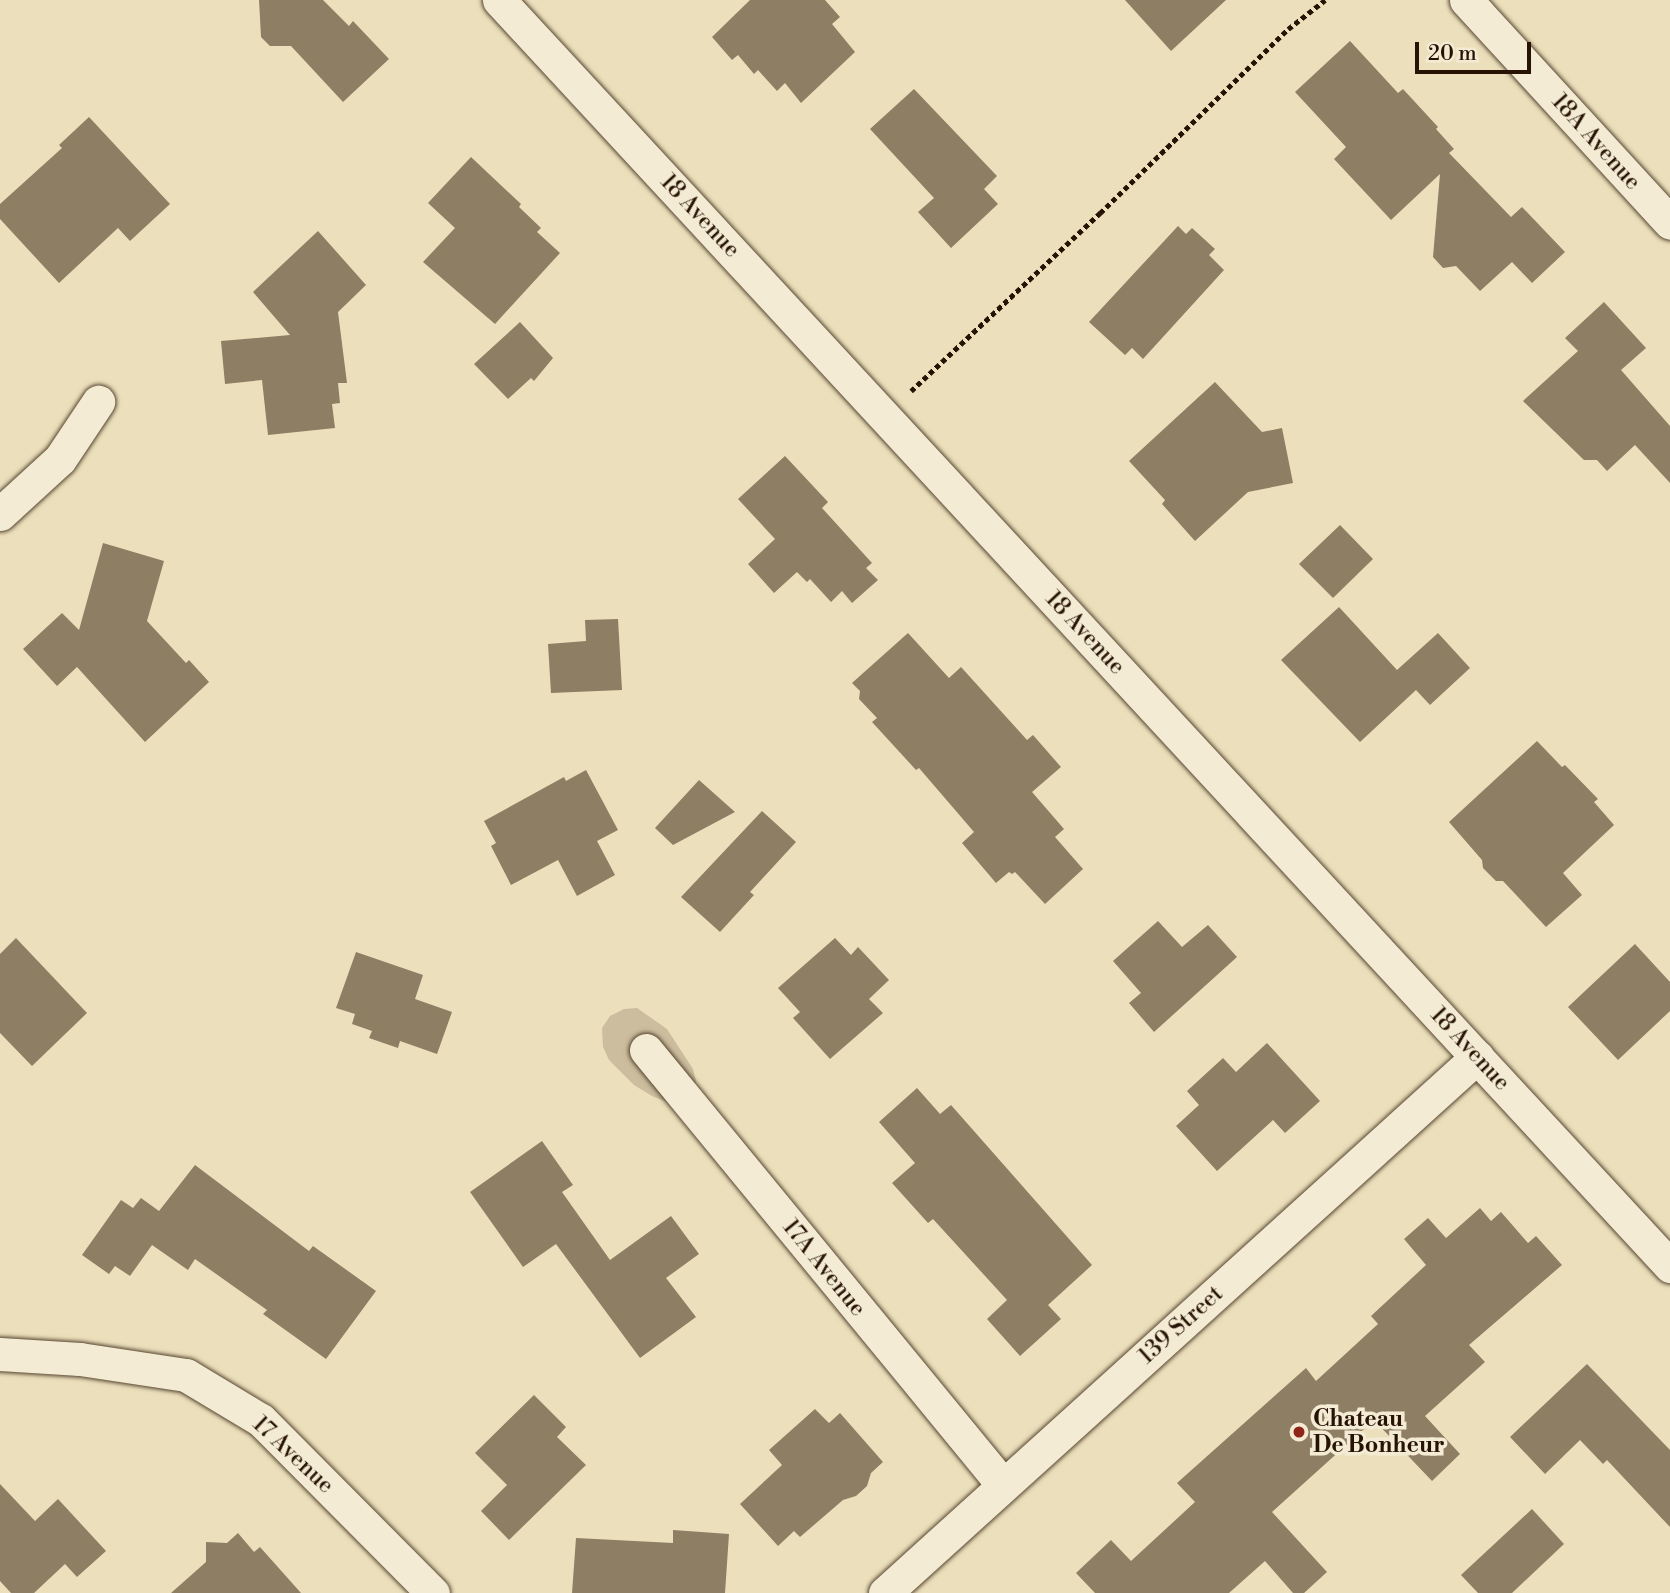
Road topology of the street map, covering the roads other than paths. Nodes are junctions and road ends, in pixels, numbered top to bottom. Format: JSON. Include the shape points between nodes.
{"nodes":[{"id":1,"x":499,"y":0,"type":"edge"},
{"id":2,"x":1466,"y":0,"type":"edge"},
{"id":3,"x":1670,"y":223,"type":"edge"},
{"id":4,"x":99,"y":402,"type":"dead end"},
{"id":5,"x":0,"y":514,"type":"edge"},
{"id":6,"x":646,"y":1050,"type":"dead end"},
{"id":7,"x":1477,"y":1057,"type":"junction"},
{"id":8,"x":1670,"y":1266,"type":"edge"},
{"id":9,"x":0,"y":1354,"type":"edge"},
{"id":10,"x":1003,"y":1485,"type":"junction"},
{"id":11,"x":432,"y":1593,"type":"edge"},
{"id":12,"x":885,"y":1593,"type":"edge"}],
"edges":[{"from":1,"to":7,"type":"street","name":"18 Avenue"},
{"from":2,"to":3,"type":"street","name":"18A Avenue"},
{"from":4,"to":5,"type":"street","via":[[60,459]]},
{"from":6,"to":10,"type":"street","name":"17A Avenue"},
{"from":7,"to":8,"type":"street","name":"18 Avenue"},
{"from":7,"to":10,"type":"street","name":"139 Street"},
{"from":9,"to":11,"type":"street","name":"17 Avenue","via":[[80,1359],[186,1375],[261,1420]]},
{"from":10,"to":12,"type":"street","name":"139 Street"}]}
